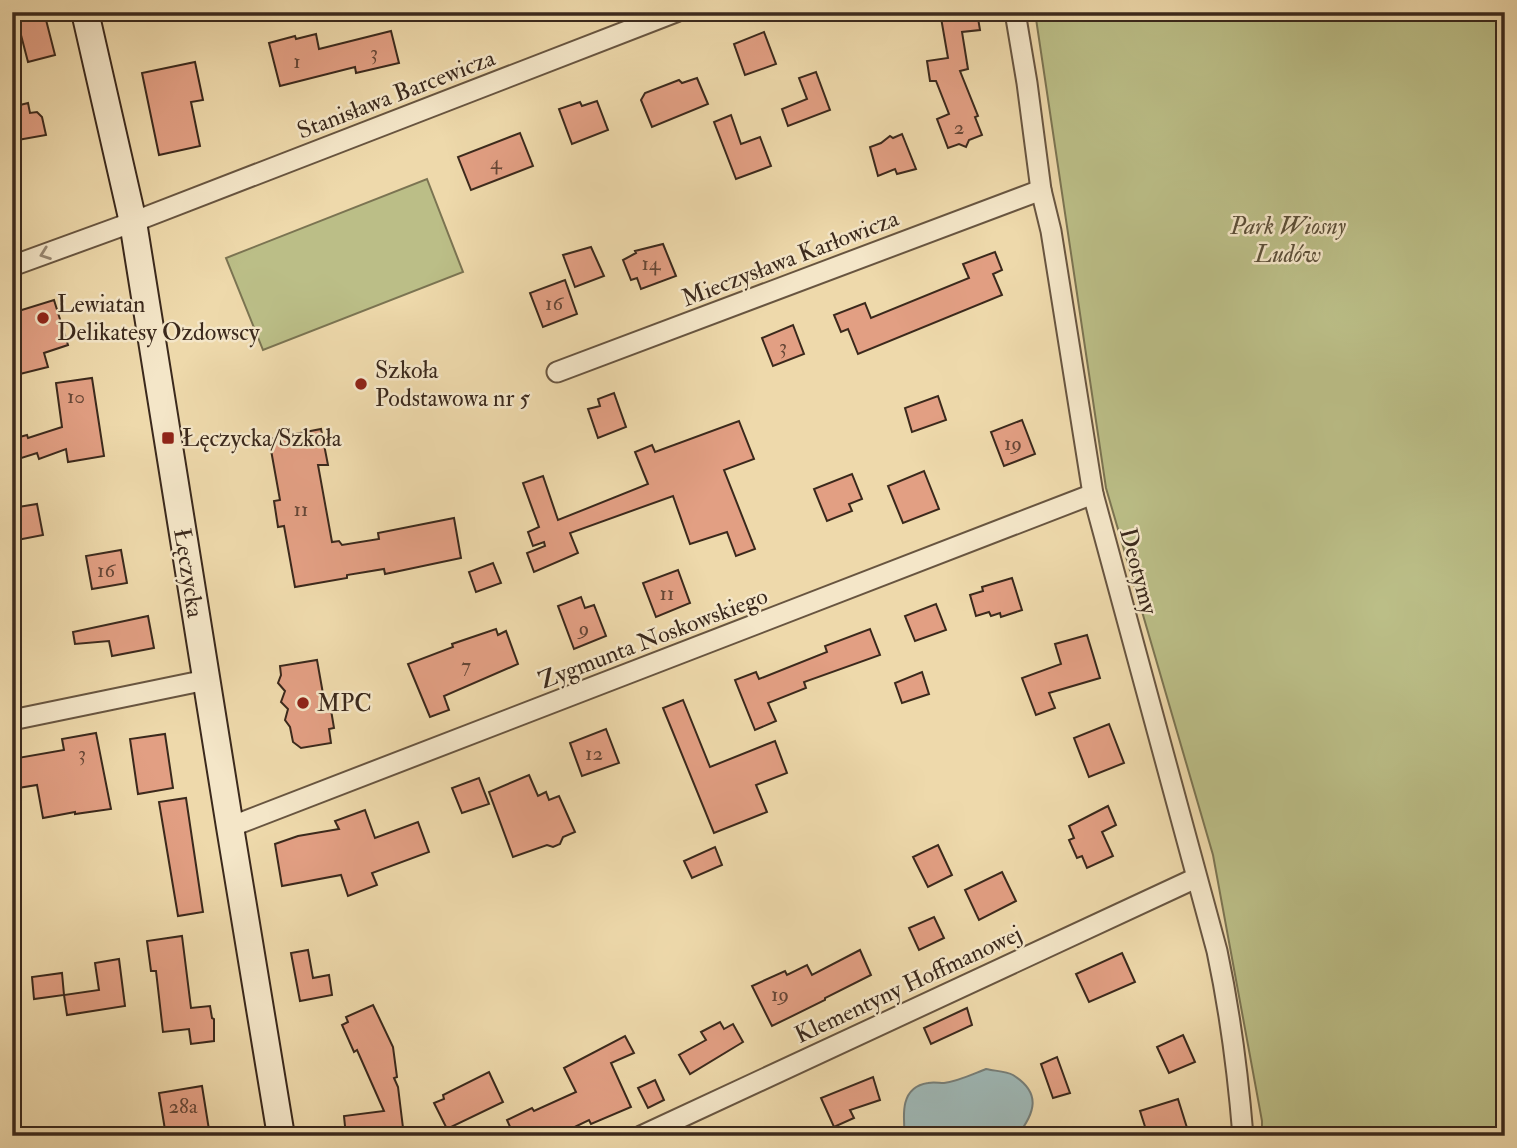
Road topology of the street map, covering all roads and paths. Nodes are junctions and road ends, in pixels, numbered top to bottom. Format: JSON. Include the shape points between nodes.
{"nodes":[{"id":1,"x":85,"y":12,"type":"edge"},
{"id":2,"x":676,"y":12,"type":"edge"},
{"id":3,"x":1015,"y":12,"type":"edge"},
{"id":4,"x":1041,"y":190,"type":"junction"},
{"id":5,"x":133,"y":222,"type":"junction"},
{"id":6,"x":12,"y":266,"type":"edge"},
{"id":7,"x":557,"y":372,"type":"dead end"},
{"id":8,"x":1093,"y":494,"type":"junction"},
{"id":9,"x":206,"y":680,"type":"junction"},
{"id":10,"x":12,"y":720,"type":"edge"},
{"id":11,"x":230,"y":827,"type":"junction"},
{"id":12,"x":1196,"y":878,"type":"junction"},
{"id":13,"x":281,"y":1136,"type":"edge"},
{"id":14,"x":641,"y":1136,"type":"edge"},
{"id":15,"x":1243,"y":1136,"type":"edge"}],
"edges":[{"from":1,"to":5,"type":"street","name":"Łęczycka"},
{"from":2,"to":5,"type":"street","name":"Stanisława Barcewicza"},
{"from":3,"to":4,"type":"street","name":"Deotymy"},
{"from":4,"to":7,"type":"street","name":"Mieczysława Karłowicza"},
{"from":4,"to":8,"type":"street","name":"Deotymy"},
{"from":5,"to":6,"type":"street","name":"Stanisława Barcewicza","one_way":true},
{"from":5,"to":9,"type":"street","name":"Łęczycka"},
{"from":8,"to":11,"type":"street","name":"Zygmunta Noskowskiego"},
{"from":8,"to":12,"type":"street","name":"Deotymy"},
{"from":9,"to":10,"type":"street"},
{"from":9,"to":11,"type":"street","name":"Łęczycka"},
{"from":11,"to":13,"type":"street","name":"Łęczycka"},
{"from":12,"to":14,"type":"street","name":"Klementyny Hoffmanowej"},
{"from":12,"to":15,"type":"street","name":"Deotymy","via":[[1227,997]]}]}
